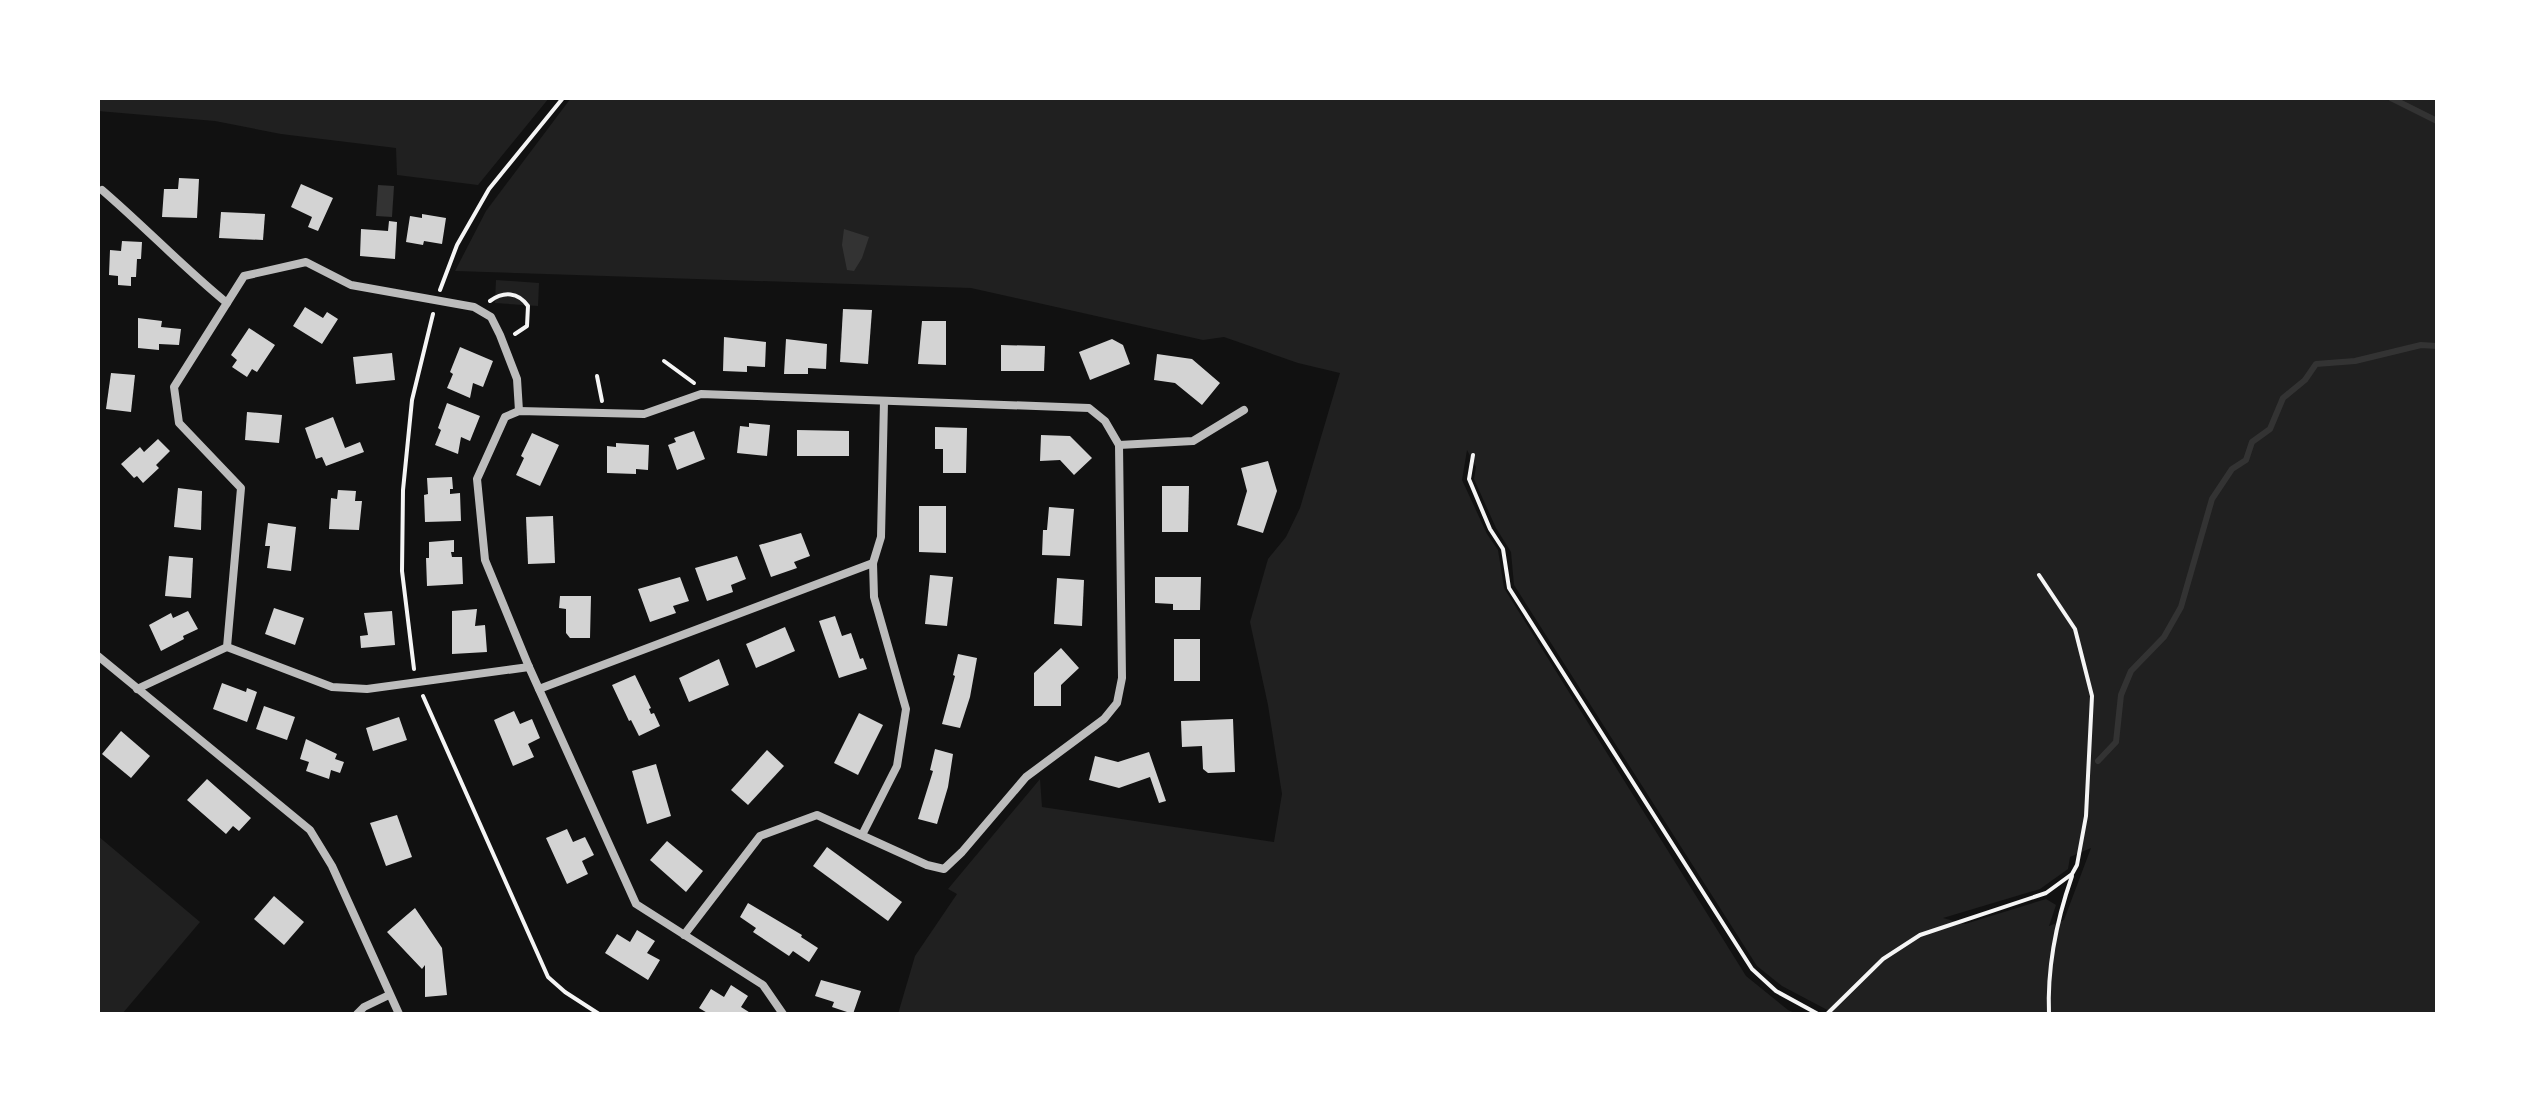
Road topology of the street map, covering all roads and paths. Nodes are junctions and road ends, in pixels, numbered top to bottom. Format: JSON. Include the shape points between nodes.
{"nodes":[{"id":1,"x":563,"y":98,"type":"edge"},
{"id":2,"x":102,"y":190,"type":"dead end"},
{"id":3,"x":436,"y":299,"type":"junction"},
{"id":4,"x":227,"y":303,"type":"junction"},
{"id":5,"x":479,"y":310,"type":"junction"},
{"id":6,"x":503,"y":343,"type":"junction"},
{"id":7,"x":664,"y":361,"type":"dead end"},
{"id":8,"x":597,"y":376,"type":"dead end"},
{"id":9,"x":701,"y":394,"type":"junction"},
{"id":10,"x":884,"y":401,"type":"junction"},
{"id":11,"x":1244,"y":410,"type":"dead end"},
{"id":12,"x":519,"y":411,"type":"junction"},
{"id":13,"x":604,"y":413,"type":"junction"},
{"id":14,"x":1119,"y":445,"type":"junction"},
{"id":15,"x":1473,"y":455,"type":"dead end"},
{"id":16,"x":873,"y":563,"type":"junction"},
{"id":17,"x":2039,"y":575,"type":"dead end"},
{"id":18,"x":227,"y":647,"type":"junction"},
{"id":19,"x":98,"y":656,"type":"edge"},
{"id":20,"x":529,"y":667,"type":"junction"},
{"id":21,"x":137,"y":689,"type":"junction"},
{"id":22,"x":539,"y":689,"type":"junction"},
{"id":23,"x":862,"y":835,"type":"junction"},
{"id":24,"x":2072,"y":874,"type":"junction"},
{"id":25,"x":684,"y":935,"type":"junction"},
{"id":26,"x":389,"y":995,"type":"junction"},
{"id":27,"x":357,"y":1014,"type":"edge"},
{"id":28,"x":399,"y":1014,"type":"edge"},
{"id":29,"x":783,"y":1014,"type":"edge"},
{"id":30,"x":1818,"y":1014,"type":"edge"},
{"id":31,"x":1827,"y":1014,"type":"edge"},
{"id":32,"x":2049,"y":1014,"type":"edge"}],
"edges":[{"from":1,"to":3,"type":"path","via":[[489,189],[457,245]]},
{"from":2,"to":4,"type":"street"},
{"from":3,"to":4,"type":"street","via":[[351,285],[306,262],[244,276]]},
{"from":3,"to":5,"type":"street"},
{"from":4,"to":18,"type":"street","via":[[174,387],[179,423],[241,488]]},
{"from":5,"to":6,"type":"street","via":[[491,317]]},
{"from":5,"to":6,"type":"path","via":[[500,294],[519,296],[528,306],[527,326]]},
{"from":6,"to":12,"type":"street","via":[[517,379]]},
{"from":7,"to":9,"type":"path"},
{"from":8,"to":13,"type":"path"},
{"from":9,"to":10,"type":"street"},
{"from":9,"to":13,"type":"street","via":[[644,414]]},
{"from":10,"to":14,"type":"street","via":[[1089,408],[1105,421]]},
{"from":10,"to":16,"type":"street","via":[[881,537]]},
{"from":11,"to":14,"type":"street","via":[[1193,441]]},
{"from":12,"to":13,"type":"street"},
{"from":12,"to":20,"type":"street","via":[[505,417],[477,479],[485,560]]},
{"from":14,"to":23,"type":"street","via":[[1122,678],[1117,703],[1104,719],[1026,777],[944,869]]},
{"from":15,"to":30,"type":"path","via":[[1469,479],[1503,549],[1509,588],[1752,969],[1776,991]]},
{"from":16,"to":22,"type":"street"},
{"from":16,"to":23,"type":"street","via":[[874,597],[906,709],[897,766]]},
{"from":17,"to":24,"type":"path","via":[[2075,629],[2092,696],[2086,816]]},
{"from":18,"to":20,"type":"street","via":[[332,687],[367,689]]},
{"from":18,"to":21,"type":"street"},
{"from":19,"to":21,"type":"street"},
{"from":20,"to":22,"type":"street"},
{"from":21,"to":26,"type":"street","via":[[310,830],[332,866]]},
{"from":22,"to":25,"type":"street","via":[[636,904]]},
{"from":23,"to":25,"type":"street","via":[[817,815],[760,836]]},
{"from":24,"to":31,"type":"path","via":[[2046,893],[1920,935],[1883,959]]},
{"from":24,"to":32,"type":"path","via":[[2057,917]]},
{"from":25,"to":29,"type":"street","via":[[763,985]]},
{"from":26,"to":27,"type":"street"},
{"from":26,"to":28,"type":"street"}]}
